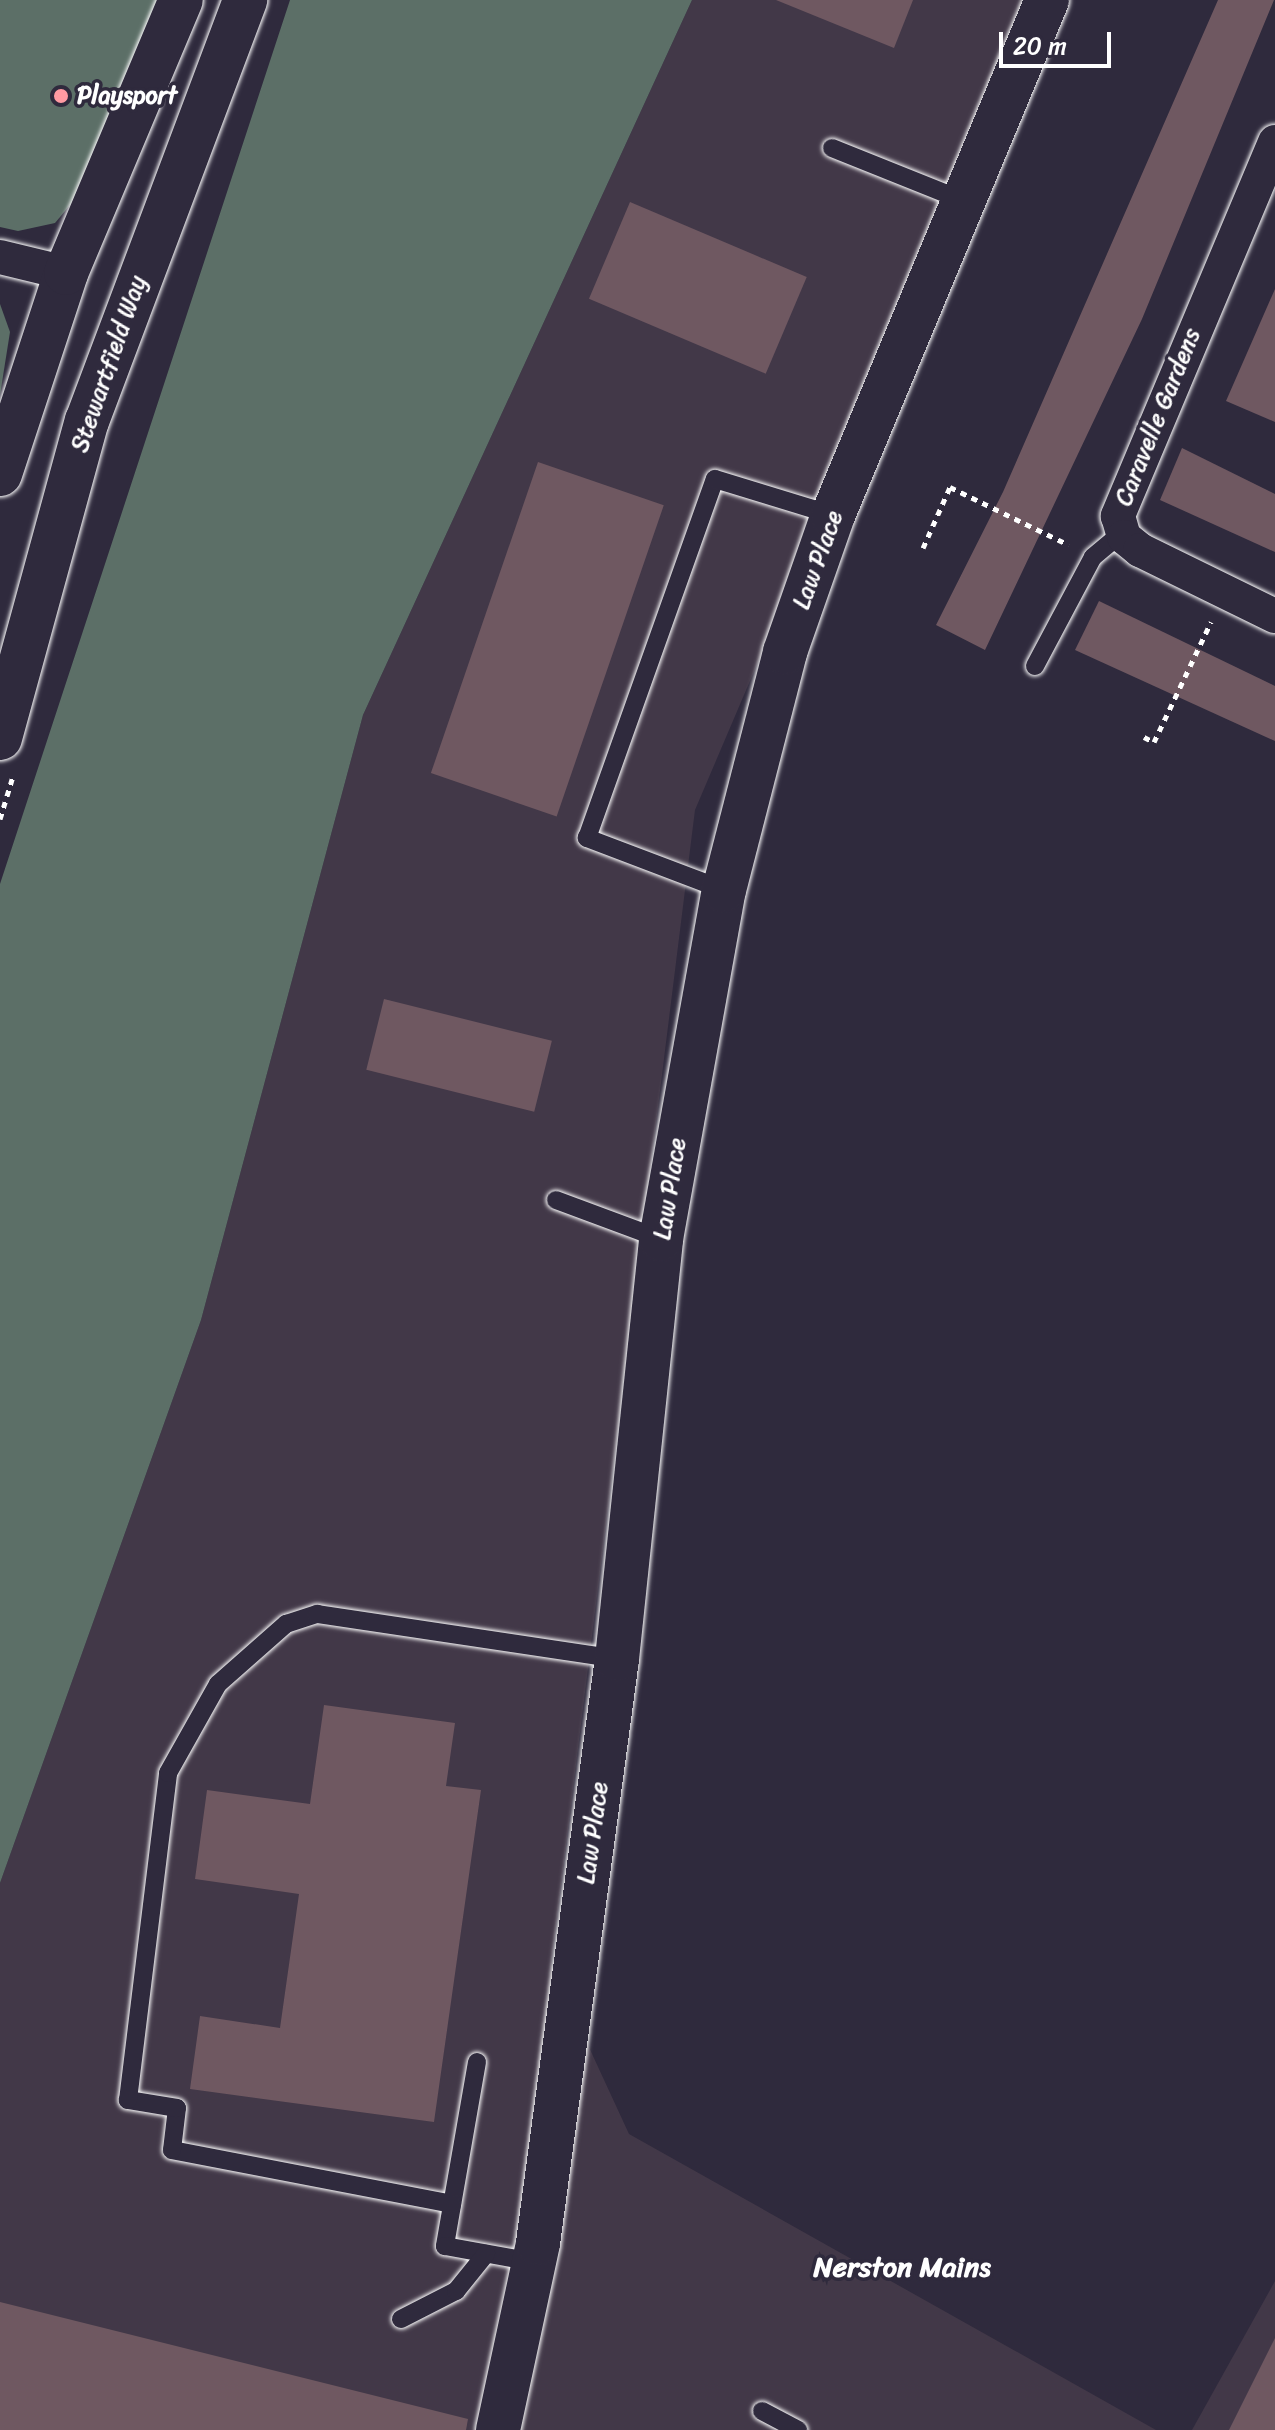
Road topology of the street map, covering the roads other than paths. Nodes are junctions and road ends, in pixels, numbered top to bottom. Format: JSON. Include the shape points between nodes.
{"nodes":[{"id":1,"x":181,"y":0,"type":"edge"},
{"id":2,"x":245,"y":0,"type":"edge"},
{"id":3,"x":1047,"y":0,"type":"edge"},
{"id":4,"x":1275,"y":142,"type":"edge"},
{"id":5,"x":832,"y":148,"type":"dead end"},
{"id":6,"x":962,"y":200,"type":"junction"},
{"id":7,"x":0,"y":257,"type":"edge"},
{"id":8,"x":66,"y":273,"type":"junction"},
{"id":9,"x":0,"y":474,"type":"edge"},
{"id":10,"x":833,"y":515,"type":"junction"},
{"id":11,"x":1122,"y":533,"type":"junction"},
{"id":12,"x":1275,"y":616,"type":"edge"},
{"id":13,"x":1035,"y":666,"type":"dead end"},
{"id":14,"x":0,"y":738,"type":"edge"},
{"id":15,"x":724,"y":890,"type":"junction"},
{"id":16,"x":556,"y":1200,"type":"dead end"},
{"id":17,"x":661,"y":1239,"type":"junction"},
{"id":18,"x":617,"y":1659,"type":"junction"},
{"id":19,"x":477,"y":2062,"type":"dead end"},
{"id":20,"x":452,"y":2204,"type":"junction"},
{"id":21,"x":486,"y":2254,"type":"junction"},
{"id":22,"x":534,"y":2262,"type":"junction"},
{"id":23,"x":401,"y":2319,"type":"dead end"},
{"id":24,"x":762,"y":2411,"type":"dead end"},
{"id":25,"x":498,"y":2430,"type":"edge"},
{"id":26,"x":798,"y":2430,"type":"edge"}],
"edges":[{"from":1,"to":8,"type":"street"},
{"from":2,"to":14,"type":"street","name":"Stewartfield Way","via":[[87,421]]},
{"from":3,"to":6,"type":"street","name":"Law Place"},
{"from":4,"to":11,"type":"street","name":"Caravelle Gardens","via":[[1129,486],[1118,516]]},
{"from":5,"to":6,"type":"lane"},
{"from":6,"to":10,"type":"street","name":"Law Place"},
{"from":7,"to":8,"type":"street"},
{"from":8,"to":9,"type":"street"},
{"from":10,"to":15,"type":"street","name":"Law Place","via":[[785,652]]},
{"from":10,"to":15,"type":"lane","via":[[715,479],[587,838]]},
{"from":11,"to":12,"type":"street","name":"Caravelle Gardens","via":[[1140,550]]},
{"from":11,"to":13,"type":"lane","via":[[1093,557]]},
{"from":15,"to":17,"type":"street","name":"Law Place"},
{"from":16,"to":17,"type":"lane"},
{"from":17,"to":18,"type":"street","name":"Law Place"},
{"from":18,"to":20,"type":"lane","via":[[317,1614],[286,1624],[218,1684],[168,1773],[128,2100],[177,2108],[172,2150]]},
{"from":18,"to":22,"type":"street","name":"Law Place"},
{"from":19,"to":20,"type":"lane"},
{"from":20,"to":21,"type":"lane","via":[[445,2246]]},
{"from":21,"to":22,"type":"lane"},
{"from":21,"to":23,"type":"lane","via":[[456,2291]]},
{"from":22,"to":25,"type":"street","name":"Law Place"},
{"from":24,"to":26,"type":"lane"}]}
